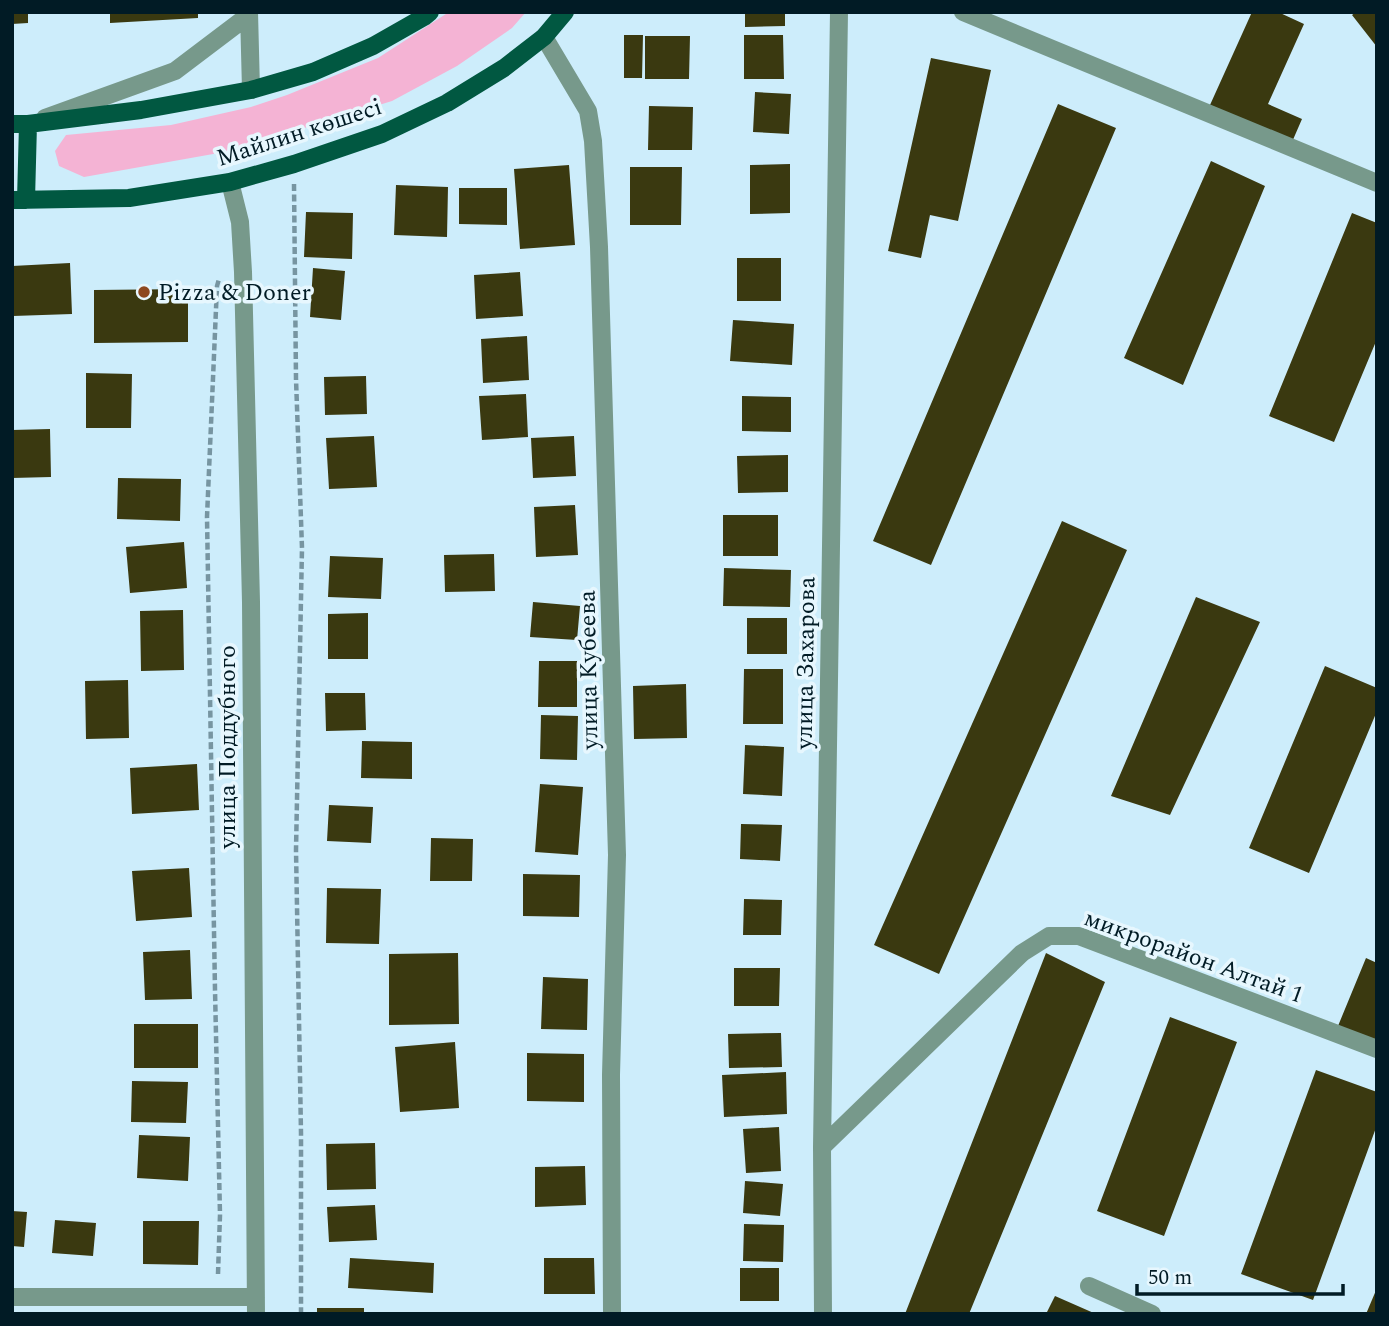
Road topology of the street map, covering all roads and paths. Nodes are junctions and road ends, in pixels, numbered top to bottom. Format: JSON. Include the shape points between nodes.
{"nodes":[{"id":1,"x":430,"y":12,"type":"edge"},
{"id":2,"x":565,"y":12,"type":"edge"},
{"id":3,"x":839,"y":12,"type":"edge"},
{"id":4,"x":963,"y":12,"type":"edge"},
{"id":5,"x":249,"y":13,"type":"edge"},
{"id":6,"x":544,"y":37,"type":"junction"},
{"id":7,"x":251,"y":90,"type":"junction"},
{"id":8,"x":20,"y":124,"type":"edge"},
{"id":9,"x":294,"y":164,"type":"junction"},
{"id":10,"x":230,"y":182,"type":"junction"},
{"id":11,"x":1377,"y":183,"type":"edge"},
{"id":12,"x":19,"y":200,"type":"edge"},
{"id":13,"x":217,"y":286,"type":"dead end"},
{"id":14,"x":1377,"y":1049,"type":"edge"},
{"id":15,"x":822,"y":1147,"type":"junction"},
{"id":16,"x":1089,"y":1286,"type":"dead end"},
{"id":17,"x":12,"y":1297,"type":"edge"},
{"id":18,"x":217,"y":1297,"type":"junction"},
{"id":19,"x":256,"y":1305,"type":"edge"},
{"id":20,"x":301,"y":1314,"type":"edge"},
{"id":21,"x":612,"y":1314,"type":"edge"},
{"id":22,"x":823,"y":1314,"type":"edge"},
{"id":23,"x":1152,"y":1314,"type":"edge"}],
"edges":[{"from":1,"to":7,"type":"main road","via":[[373,46],[313,72]]},
{"from":2,"to":6,"type":"main road","name":"Майлин көшесі"},
{"from":3,"to":15,"type":"street","name":"улица Захарова"},
{"from":4,"to":11,"type":"street"},
{"from":5,"to":7,"type":"street"},
{"from":5,"to":8,"type":"street","via":[[175,71]]},
{"from":6,"to":9,"type":"main road","name":"Майлин көшесі","via":[[447,103],[382,134]]},
{"from":6,"to":21,"type":"street","name":"улица Кубеева","via":[[588,111],[599,233],[617,855],[611,1074]]},
{"from":7,"to":8,"type":"main road","via":[[141,110]]},
{"from":8,"to":12,"type":"main road"},
{"from":9,"to":10,"type":"main road","name":"Майлин көшесі"},
{"from":9,"to":20,"type":"path","via":[[302,548],[296,850]]},
{"from":10,"to":12,"type":"main road","name":"Майлин көшесі","via":[[129,198]]},
{"from":10,"to":19,"type":"street","name":"улица Поддубного","via":[[240,222],[251,616]]},
{"from":13,"to":18,"type":"path","via":[[207,517],[220,1215]]},
{"from":14,"to":15,"type":"street","name":"микрорайон Алтай 1","via":[[1079,936],[1049,936],[1022,954]]},
{"from":15,"to":22,"type":"street","name":"улица Захарова"},
{"from":16,"to":23,"type":"street"},
{"from":17,"to":18,"type":"street"},
{"from":18,"to":19,"type":"street"}]}
